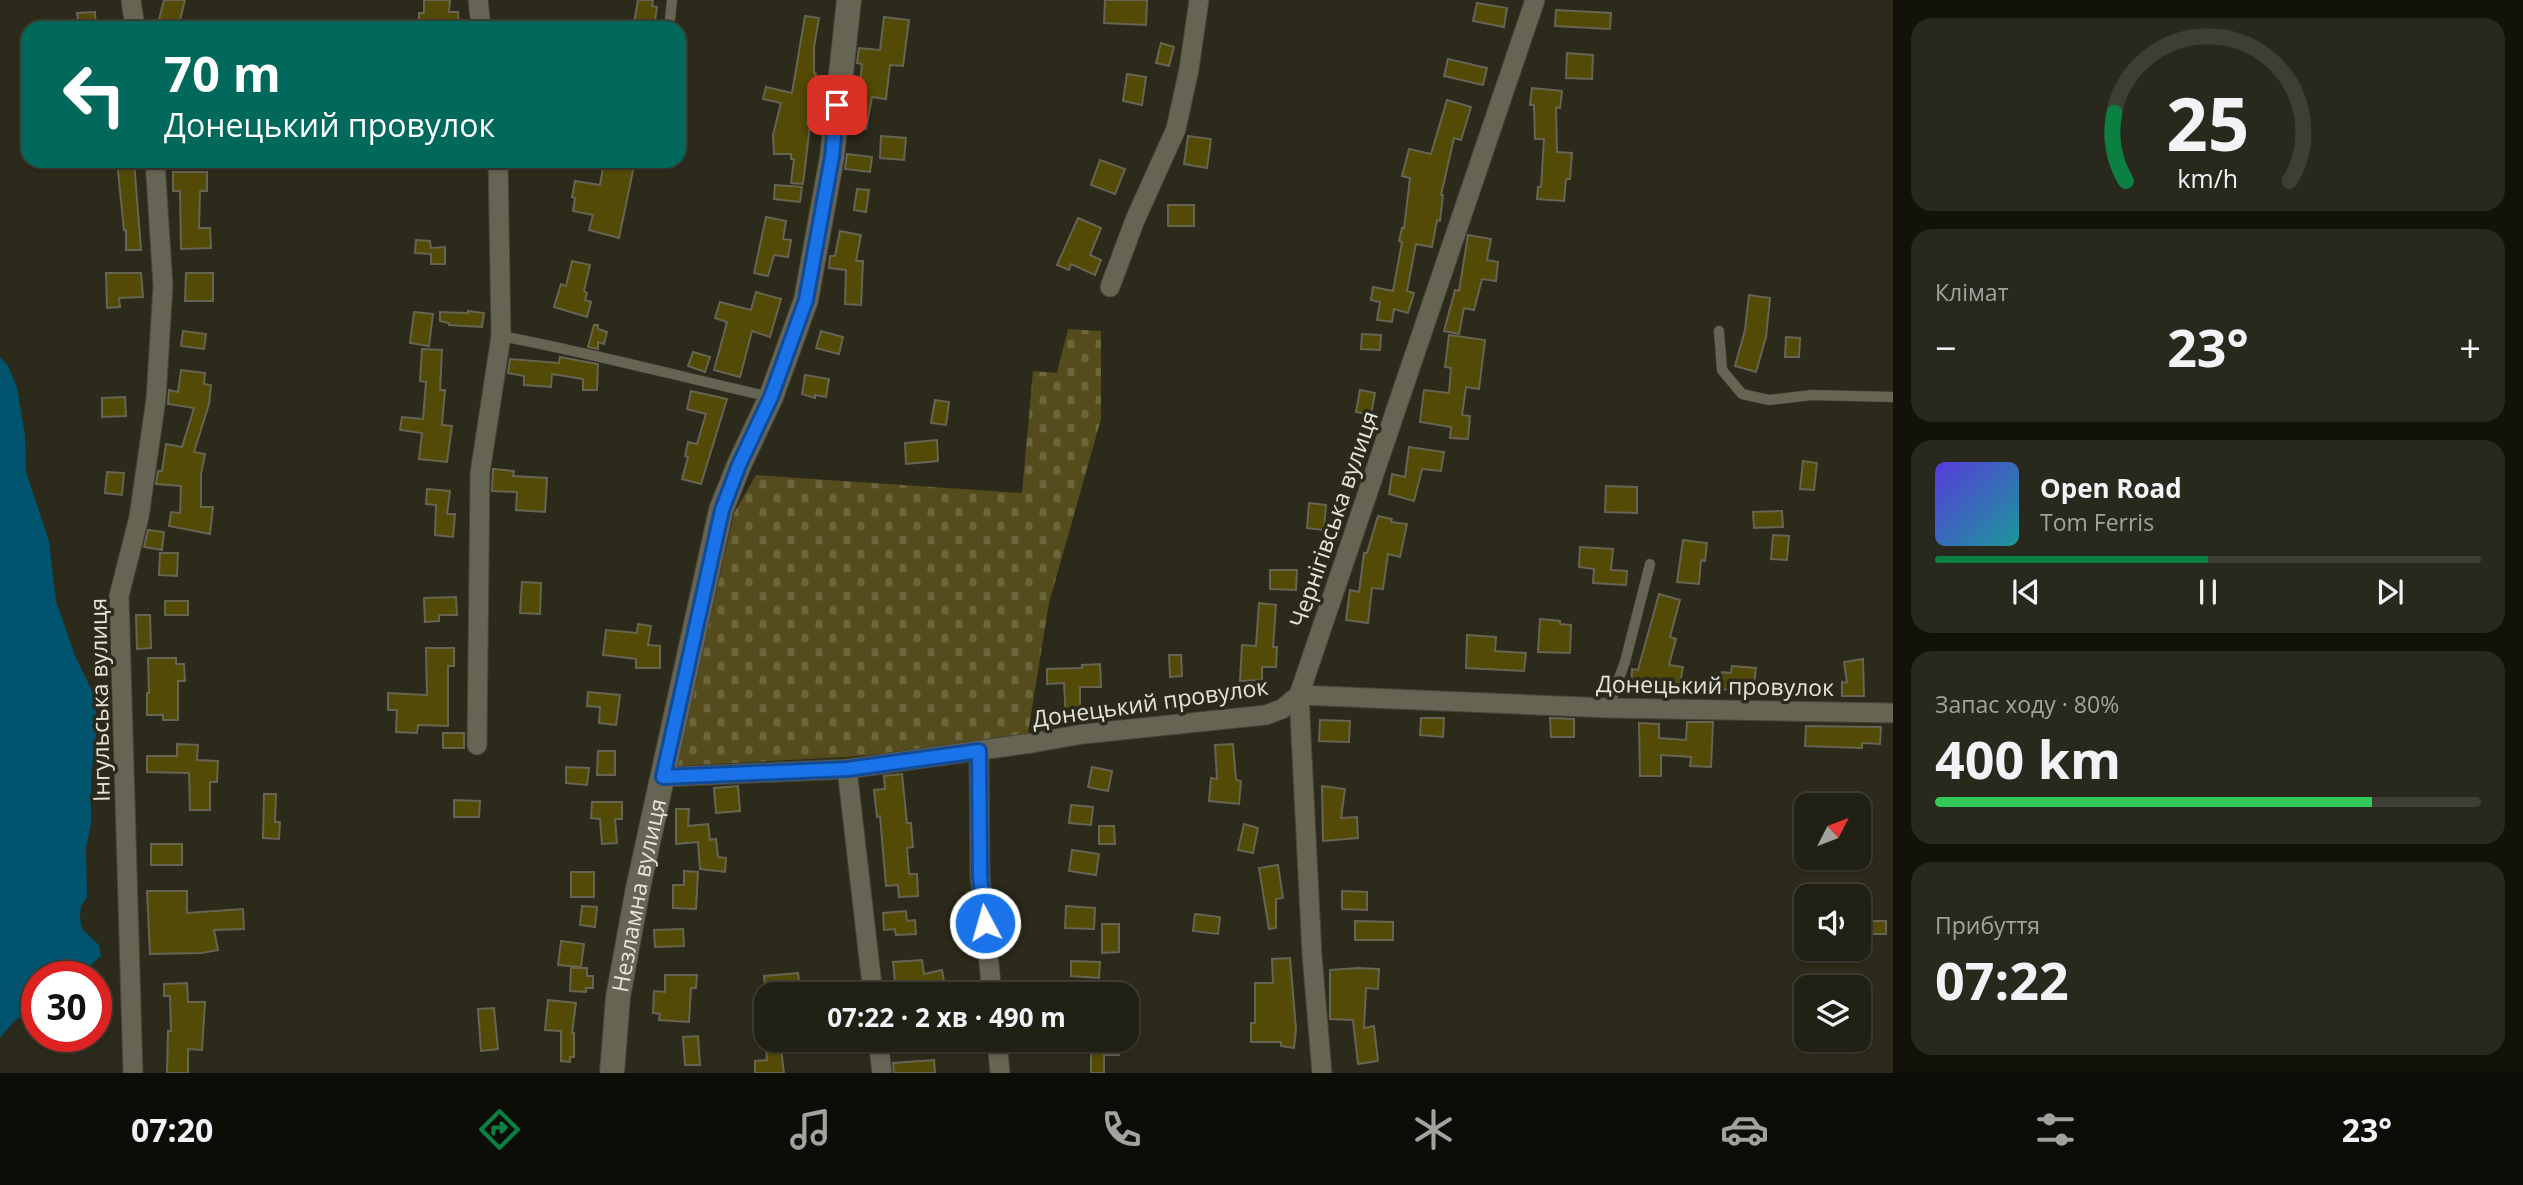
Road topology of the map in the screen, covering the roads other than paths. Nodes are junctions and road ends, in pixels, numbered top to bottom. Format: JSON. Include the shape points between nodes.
{"nodes":[{"id":1,"x":131,"y":0,"type":"edge"},
{"id":2,"x":478,"y":0,"type":"edge"},
{"id":3,"x":672,"y":0,"type":"edge"},
{"id":4,"x":849,"y":0,"type":"edge"},
{"id":5,"x":1199,"y":0,"type":"edge"},
{"id":6,"x":1535,"y":0,"type":"edge"},
{"id":7,"x":134,"y":21,"type":"edge"},
{"id":8,"x":480,"y":21,"type":"edge"},
{"id":9,"x":670,"y":21,"type":"edge"},
{"id":10,"x":155,"y":168,"type":"edge"},
{"id":11,"x":498,"y":168,"type":"edge"},
{"id":12,"x":1110,"y":287,"type":"dead end"},
{"id":13,"x":1719,"y":331,"type":"dead end"},
{"id":14,"x":501,"y":337,"type":"junction"},
{"id":15,"x":771,"y":397,"type":"junction"},
{"id":16,"x":1893,"y":397,"type":"edge"},
{"id":17,"x":1650,"y":564,"type":"dead end"},
{"id":18,"x":1299,"y":695,"type":"junction"},
{"id":19,"x":1608,"y":708,"type":"junction"},
{"id":20,"x":1893,"y":713,"type":"edge"},
{"id":21,"x":477,"y":745,"type":"dead end"},
{"id":22,"x":979,"y":751,"type":"junction"},
{"id":23,"x":847,"y":769,"type":"junction"},
{"id":24,"x":663,"y":777,"type":"junction"},
{"id":25,"x":872,"y":982,"type":"edge"},
{"id":26,"x":991,"y":982,"type":"edge"},
{"id":27,"x":879,"y":1052,"type":"edge"},
{"id":28,"x":998,"y":1052,"type":"edge"},
{"id":29,"x":133,"y":1073,"type":"edge"},
{"id":30,"x":612,"y":1073,"type":"edge"},
{"id":31,"x":882,"y":1073,"type":"edge"},
{"id":32,"x":1000,"y":1073,"type":"edge"},
{"id":33,"x":1322,"y":1073,"type":"edge"}],
"edges":[{"from":1,"to":7,"type":"street"},
{"from":2,"to":8,"type":"street"},
{"from":3,"to":9,"type":"lane"},
{"from":4,"to":15,"type":"street","name":"Незламна вулиця","via":[[832,157],[806,300]]},
{"from":5,"to":12,"type":"street","via":[[1176,128]]},
{"from":6,"to":18,"type":"street","name":"Чернігівська вулиця"},
{"from":10,"to":29,"type":"street","name":"Інгульська вулиця","via":[[163,286],[156,399],[139,517],[119,596]]},
{"from":11,"to":14,"type":"street"},
{"from":13,"to":16,"type":"lane","via":[[1723,370],[1742,394],[1769,400],[1812,395]]},
{"from":14,"to":15,"type":"lane"},
{"from":14,"to":21,"type":"street","via":[[480,473]]},
{"from":15,"to":24,"type":"street","name":"Незламна вулиця","via":[[722,510]]},
{"from":17,"to":19,"type":"lane"},
{"from":18,"to":19,"type":"street","name":"Донецький провулок"},
{"from":18,"to":22,"type":"street","name":"Донецький провулок","via":[[1266,715],[1083,734]]},
{"from":18,"to":33,"type":"street","name":"Чернігівська вулиця"},
{"from":19,"to":20,"type":"street","name":"Донецький провулок"},
{"from":22,"to":23,"type":"street","name":"Донецький провулок"},
{"from":22,"to":26,"type":"street","via":[[980,876]]},
{"from":23,"to":24,"type":"street","name":"Донецький провулок"},
{"from":23,"to":25,"type":"street"},
{"from":24,"to":30,"type":"street","name":"Незламна вулиця","via":[[618,997]]},
{"from":27,"to":31,"type":"street"},
{"from":28,"to":32,"type":"street"}]}
